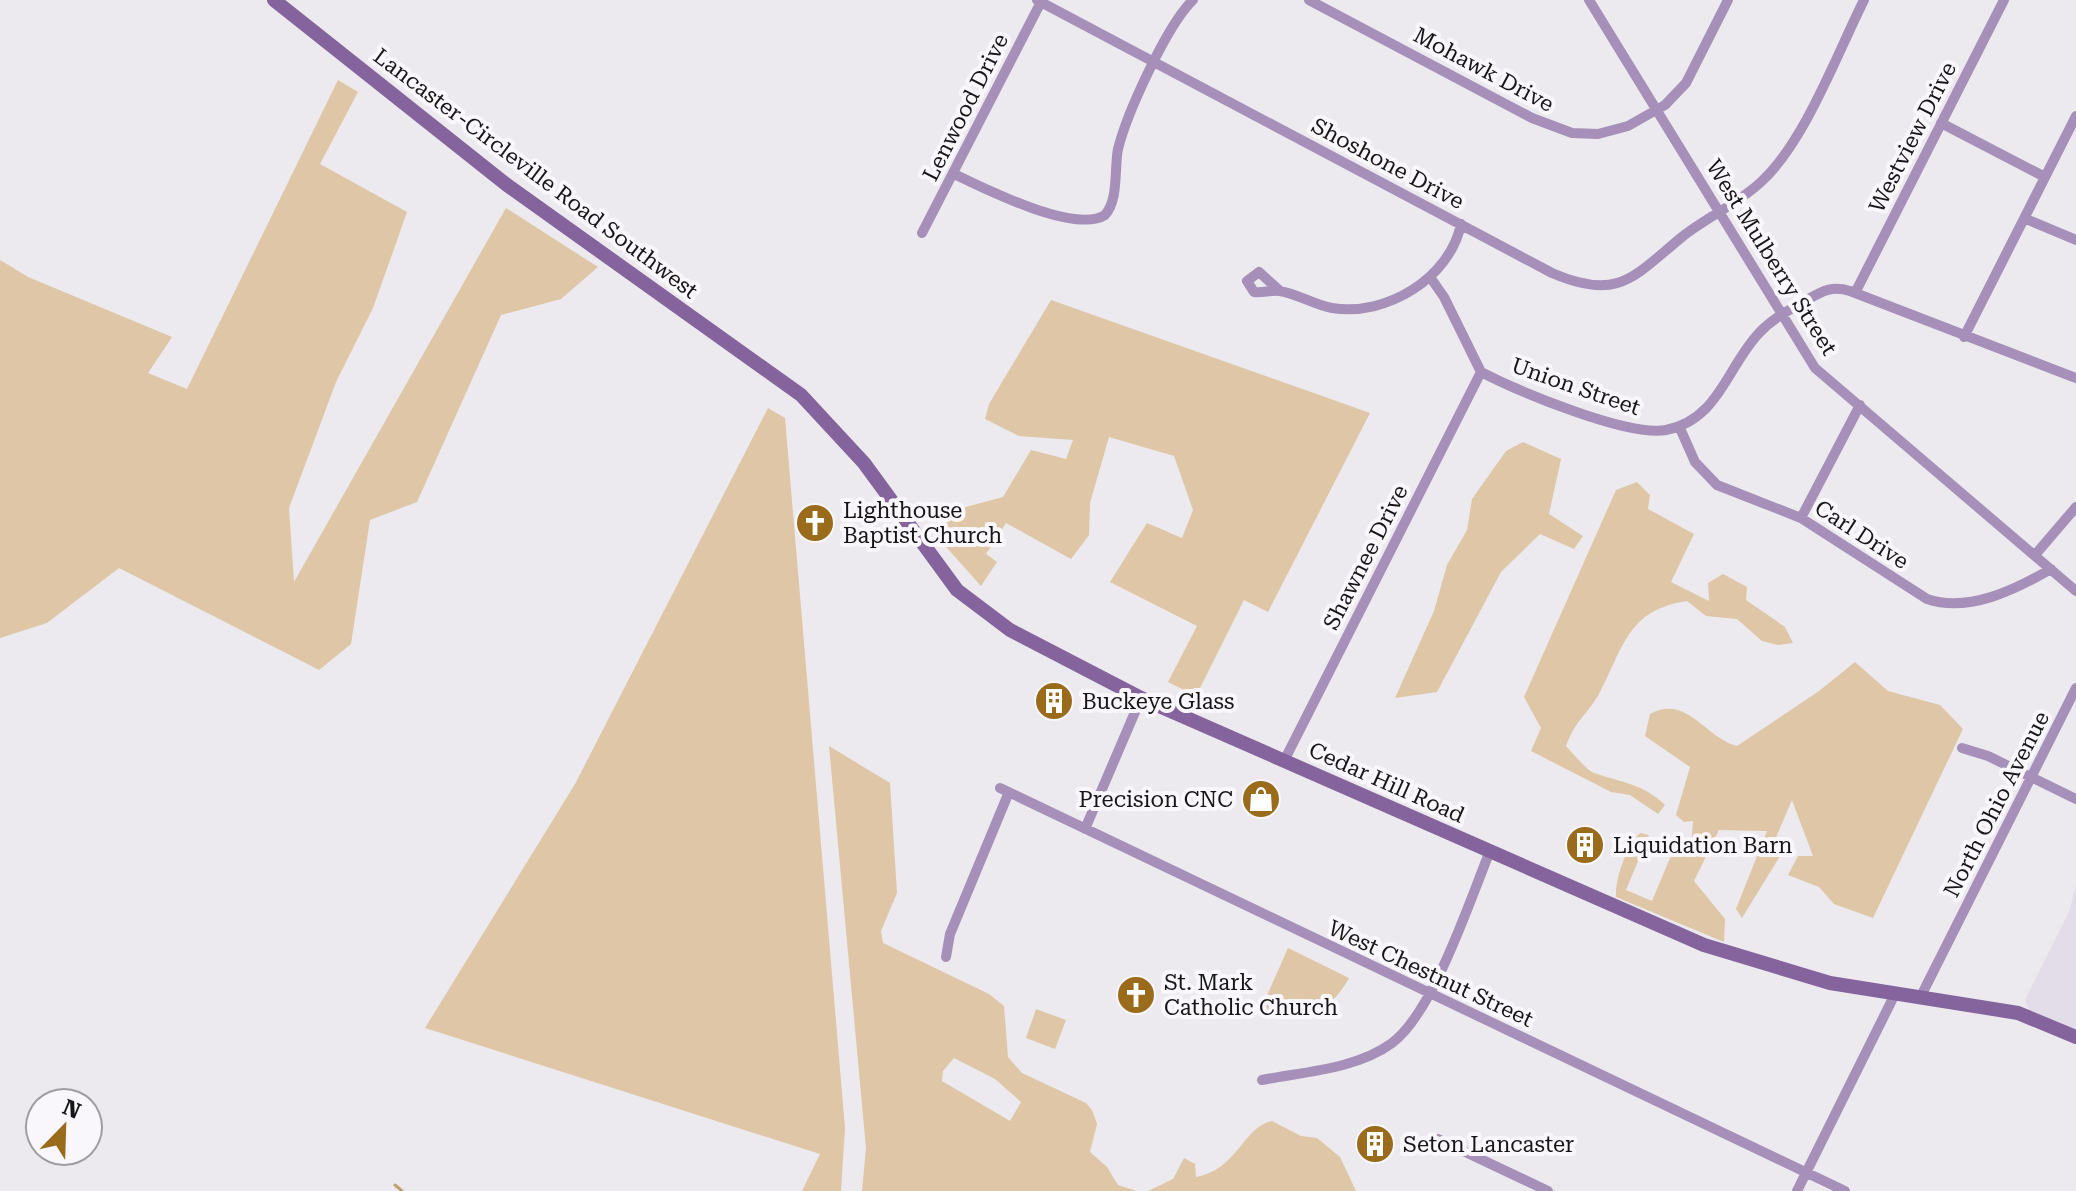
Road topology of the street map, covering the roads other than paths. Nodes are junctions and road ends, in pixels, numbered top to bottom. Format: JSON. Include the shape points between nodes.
{"nodes":[{"id":1,"x":274,"y":0,"type":"edge"},
{"id":2,"x":1193,"y":0,"type":"edge"},
{"id":3,"x":1309,"y":0,"type":"edge"},
{"id":4,"x":1589,"y":0,"type":"edge"},
{"id":5,"x":1728,"y":0,"type":"edge"},
{"id":6,"x":1864,"y":0,"type":"edge"},
{"id":7,"x":2004,"y":0,"type":"edge"},
{"id":8,"x":1040,"y":1,"type":"edge"},
{"id":9,"x":1155,"y":63,"type":"junction"},
{"id":10,"x":1656,"y":110,"type":"junction"},
{"id":11,"x":2076,"y":116,"type":"edge"},
{"id":12,"x":1941,"y":123,"type":"junction"},
{"id":13,"x":954,"y":174,"type":"junction"},
{"id":14,"x":2045,"y":177,"type":"junction"},
{"id":15,"x":1718,"y":212,"type":"junction"},
{"id":16,"x":2026,"y":219,"type":"junction"},
{"id":17,"x":1461,"y":224,"type":"junction"},
{"id":18,"x":922,"y":233,"type":"dead end"},
{"id":19,"x":2076,"y":240,"type":"edge"},
{"id":20,"x":1430,"y":277,"type":"junction"},
{"id":21,"x":1280,"y":291,"type":"dead end"},
{"id":22,"x":1855,"y":293,"type":"junction"},
{"id":23,"x":1781,"y":315,"type":"junction"},
{"id":24,"x":1964,"y":337,"type":"junction"},
{"id":25,"x":1481,"y":372,"type":"junction"},
{"id":26,"x":2076,"y":378,"type":"edge"},
{"id":27,"x":781,"y":380,"type":"joint"},
{"id":28,"x":1860,"y":405,"type":"junction"},
{"id":29,"x":1679,"y":426,"type":"junction"},
{"id":30,"x":2076,"y":507,"type":"edge"},
{"id":31,"x":1801,"y":518,"type":"junction"},
{"id":32,"x":2035,"y":555,"type":"junction"},
{"id":33,"x":2051,"y":569,"type":"junction"},
{"id":34,"x":2076,"y":591,"type":"edge"},
{"id":35,"x":2076,"y":688,"type":"edge"},
{"id":36,"x":1141,"y":698,"type":"junction"},
{"id":37,"x":1962,"y":748,"type":"dead end"},
{"id":38,"x":1284,"y":761,"type":"junction"},
{"id":39,"x":2031,"y":780,"type":"junction"},
{"id":40,"x":2076,"y":799,"type":"edge"},
{"id":41,"x":1085,"y":829,"type":"junction"},
{"id":42,"x":1490,"y":851,"type":"junction"},
{"id":43,"x":946,"y":957,"type":"dead end"},
{"id":44,"x":1429,"y":994,"type":"junction"},
{"id":45,"x":1895,"y":994,"type":"junction"},
{"id":46,"x":1920,"y":998,"type":"junction"},
{"id":47,"x":2076,"y":1037,"type":"edge"},
{"id":48,"x":1262,"y":1080,"type":"dead end"},
{"id":49,"x":1438,"y":1139,"type":"dead end"},
{"id":50,"x":1806,"y":1171,"type":"junction"},
{"id":51,"x":1548,"y":1191,"type":"edge"},
{"id":52,"x":1797,"y":1191,"type":"edge"},
{"id":53,"x":1845,"y":1191,"type":"edge"}],
"edges":[{"from":1,"to":27,"type":"main road","name":"Lancaster-Circleville Road Southwest","via":[[507,185]]},
{"from":2,"to":9,"type":"street"},
{"from":3,"to":10,"type":"street","name":"Mohawk Drive","via":[[1560,130],[1611,132]]},
{"from":4,"to":10,"type":"street","name":"West Mulberry Street"},
{"from":5,"to":10,"type":"street","name":"Mohawk Drive","via":[[1679,94]]},
{"from":6,"to":15,"type":"street","name":"Shoshone Drive","via":[[1783,156],[1755,188]]},
{"from":7,"to":12,"type":"street","name":"Westview Drive"},
{"from":8,"to":9,"type":"street","name":"Shoshone Drive"},
{"from":8,"to":13,"type":"street","name":"Lenwood Drive"},
{"from":9,"to":13,"type":"street","via":[[1124,127],[1110,210],[1099,220],[1045,211]]},
{"from":9,"to":17,"type":"street","name":"Shoshone Drive"},
{"from":10,"to":15,"type":"street","name":"West Mulberry Street"},
{"from":11,"to":14,"type":"street"},
{"from":12,"to":14,"type":"street"},
{"from":12,"to":22,"type":"street","name":"Westview Drive"},
{"from":13,"to":18,"type":"street","name":"Lenwood Drive"},
{"from":14,"to":16,"type":"street"},
{"from":15,"to":17,"type":"street","name":"Shoshone Drive","via":[[1639,274],[1602,284],[1564,278]]},
{"from":15,"to":23,"type":"street","name":"West Mulberry Street"},
{"from":16,"to":19,"type":"street"},
{"from":16,"to":24,"type":"street"},
{"from":17,"to":20,"type":"street","via":[[1456,242]]},
{"from":20,"to":21,"type":"street","via":[[1394,299],[1359,309],[1314,304]]},
{"from":20,"to":25,"type":"street","name":"Union Street"},
{"from":22,"to":23,"type":"street","via":[[1831,288]]},
{"from":22,"to":24,"type":"street"},
{"from":23,"to":28,"type":"street","name":"West Mulberry Street","via":[[1815,368]]},
{"from":23,"to":29,"type":"street","via":[[1759,332],[1708,408]]},
{"from":24,"to":26,"type":"street"},
{"from":25,"to":29,"type":"street","name":"Union Street","via":[[1624,428],[1663,431]]},
{"from":25,"to":38,"type":"street","name":"Shawnee Drive"},
{"from":27,"to":36,"type":"main road","name":"Cedar Hill Road","via":[[819,412],[860,459],[967,599],[1010,630]]},
{"from":28,"to":31,"type":"street"},
{"from":28,"to":32,"type":"street","name":"West Mulberry Street"},
{"from":29,"to":31,"type":"street","name":"Carl Drive","via":[[1695,462],[1717,485]]},
{"from":30,"to":32,"type":"street"},
{"from":31,"to":33,"type":"street","name":"Carl Drive","via":[[1936,602],[1973,602]]},
{"from":32,"to":33,"type":"street","name":"West Mulberry Street"},
{"from":33,"to":34,"type":"street","name":"West Mulberry Street"},
{"from":35,"to":39,"type":"street","name":"North Ohio Avenue"},
{"from":36,"to":38,"type":"main road","name":"Cedar Hill Road"},
{"from":36,"to":41,"type":"street"},
{"from":37,"to":39,"type":"street"},
{"from":38,"to":42,"type":"main road","name":"Cedar Hill Road"},
{"from":39,"to":40,"type":"street"},
{"from":39,"to":46,"type":"street","name":"North Ohio Avenue"},
{"from":41,"to":43,"type":"street","name":"West Chestnut Street","via":[[1004,790]]},
{"from":41,"to":44,"type":"street","name":"West Chestnut Street"},
{"from":42,"to":44,"type":"street"},
{"from":42,"to":45,"type":"main road","name":"Cedar Hill Road","via":[[1740,958]]},
{"from":44,"to":48,"type":"street","via":[[1410,1025],[1381,1050]]},
{"from":44,"to":50,"type":"street","name":"West Chestnut Street"},
{"from":45,"to":46,"type":"main road","name":"Cedar Hill Road"},
{"from":45,"to":50,"type":"street"},
{"from":46,"to":47,"type":"main road","name":"Cedar Hill Road","via":[[2018,1013]]},
{"from":49,"to":51,"type":"street"},
{"from":50,"to":52,"type":"street"},
{"from":50,"to":53,"type":"street","name":"West Chestnut Street"}]}
